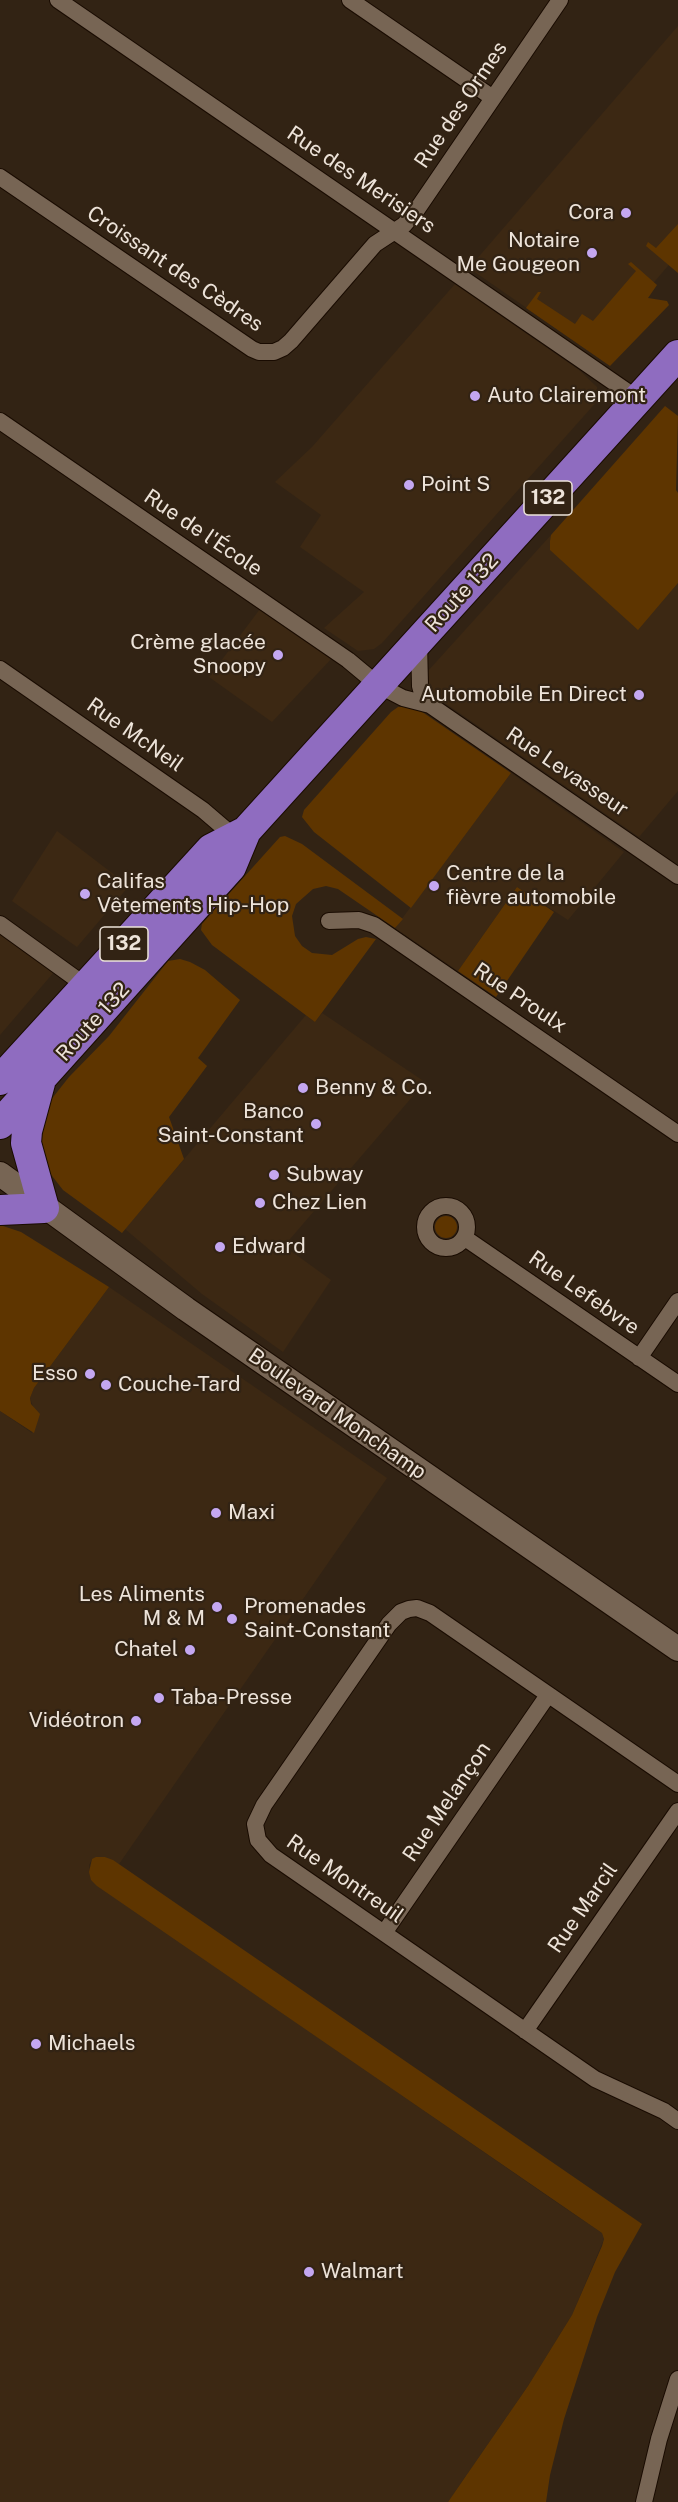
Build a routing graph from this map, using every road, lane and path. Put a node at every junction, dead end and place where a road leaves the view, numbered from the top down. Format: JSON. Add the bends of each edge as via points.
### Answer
{"nodes":[{"id":1,"x":58,"y":0,"type":"edge"},
{"id":2,"x":350,"y":0,"type":"edge"},
{"id":3,"x":560,"y":0,"type":"edge"},
{"id":4,"x":493,"y":98,"type":"junction"},
{"id":5,"x":0,"y":177,"type":"edge"},
{"id":6,"x":395,"y":231,"type":"junction"},
{"id":7,"x":678,"y":355,"type":"edge"},
{"id":8,"x":638,"y":399,"type":"junction"},
{"id":9,"x":0,"y":421,"type":"edge"},
{"id":10,"x":419,"y":640,"type":"junction"},
{"id":11,"x":0,"y":669,"type":"edge"},
{"id":12,"x":378,"y":685,"type":"junction"},
{"id":13,"x":430,"y":705,"type":"junction"},
{"id":14,"x":240,"y":837,"type":"junction"},
{"id":15,"x":678,"y":876,"type":"edge"},
{"id":16,"x":329,"y":921,"type":"dead end"},
{"id":17,"x":0,"y":924,"type":"edge"},
{"id":18,"x":86,"y":986,"type":"junction"},
{"id":19,"x":0,"y":1080,"type":"edge"},
{"id":20,"x":41,"y":1080,"type":"junction"},
{"id":21,"x":0,"y":1124,"type":"edge"},
{"id":22,"x":678,"y":1134,"type":"edge"},
{"id":23,"x":0,"y":1174,"type":"edge"},
{"id":24,"x":44,"y":1208,"type":"junction"},
{"id":25,"x":0,"y":1210,"type":"edge"},
{"id":26,"x":465,"y":1238,"type":"dead end"},
{"id":27,"x":678,"y":1301,"type":"edge"},
{"id":28,"x":639,"y":1358,"type":"junction"},
{"id":29,"x":678,"y":1384,"type":"edge"},
{"id":30,"x":678,"y":1649,"type":"edge"},
{"id":31,"x":548,"y":1695,"type":"junction"},
{"id":32,"x":678,"y":1784,"type":"edge"},
{"id":33,"x":678,"y":1811,"type":"edge"},
{"id":34,"x":384,"y":1933,"type":"junction"},
{"id":35,"x":525,"y":2031,"type":"junction"},
{"id":36,"x":678,"y":2121,"type":"edge"},
{"id":37,"x":678,"y":2379,"type":"edge"},
{"id":38,"x":644,"y":2502,"type":"edge"}],
"edges":[{"from":1,"to":6,"type":"street","name":"Rue des Merisiers"},
{"from":2,"to":4,"type":"street"},
{"from":3,"to":4,"type":"street","name":"Rue des Ormes"},
{"from":4,"to":6,"type":"street","name":"Rue des Ormes","via":[[416,211]]},
{"from":5,"to":6,"type":"street","name":"Croissant des Cèdres","via":[[259,352],[283,348],[375,244]]},
{"from":6,"to":8,"type":"street","name":"Rue des Merisiers"},
{"from":7,"to":8,"type":"highway","name":"Route 132","number":"132"},
{"from":8,"to":10,"type":"highway","name":"Route 132","number":"132"},
{"from":9,"to":12,"type":"street","name":"Rue de l'École","via":[[348,660]]},
{"from":10,"to":12,"type":"highway","name":"Route 132","number":"132"},
{"from":10,"to":13,"type":"street","via":[[420,686]]},
{"from":11,"to":14,"type":"street","name":"Rue McNeil"},
{"from":12,"to":13,"type":"street","name":"Rue Levasseur","via":[[403,698]]},
{"from":12,"to":14,"type":"highway","name":"Route 132","number":"132"},
{"from":13,"to":15,"type":"street","name":"Rue Levasseur"},
{"from":14,"to":18,"type":"highway","name":"Route 132","number":"132","via":[[211,849]]},
{"from":14,"to":20,"type":"highway","name":"Route 132","number":"132","via":[[231,867]]},
{"from":16,"to":22,"type":"street","name":"Rue Proulx","via":[[359,920],[374,925]]},
{"from":17,"to":18,"type":"street"},
{"from":18,"to":19,"type":"highway","name":"Route 132","number":"132"},
{"from":20,"to":21,"type":"highway","name":"Route 132","number":"132"},
{"from":20,"to":24,"type":"highway","via":[[26,1143]]},
{"from":23,"to":24,"type":"street","name":"Boulevard Monchamp"},
{"from":24,"to":25,"type":"highway"},
{"from":24,"to":30,"type":"street","name":"Boulevard Monchamp"},
{"from":26,"to":28,"type":"street","name":"Rue Lefebvre"},
{"from":27,"to":28,"type":"street"},
{"from":28,"to":29,"type":"street","name":"Rue Lefebvre"},
{"from":31,"to":32,"type":"street","name":"Rue Montreuil"},
{"from":31,"to":34,"type":"street","name":"Rue Melançon"},
{"from":31,"to":34,"type":"street","name":"Rue Montreuil","via":[[430,1613],[417,1608],[401,1612],[389,1624],[255,1824],[262,1848]]},
{"from":33,"to":35,"type":"street","name":"Rue Marcil"},
{"from":34,"to":35,"type":"street","name":"Rue Montreuil"},
{"from":35,"to":36,"type":"street","name":"Rue Montreuil","via":[[604,2085]]},
{"from":37,"to":38,"type":"street"}]}
